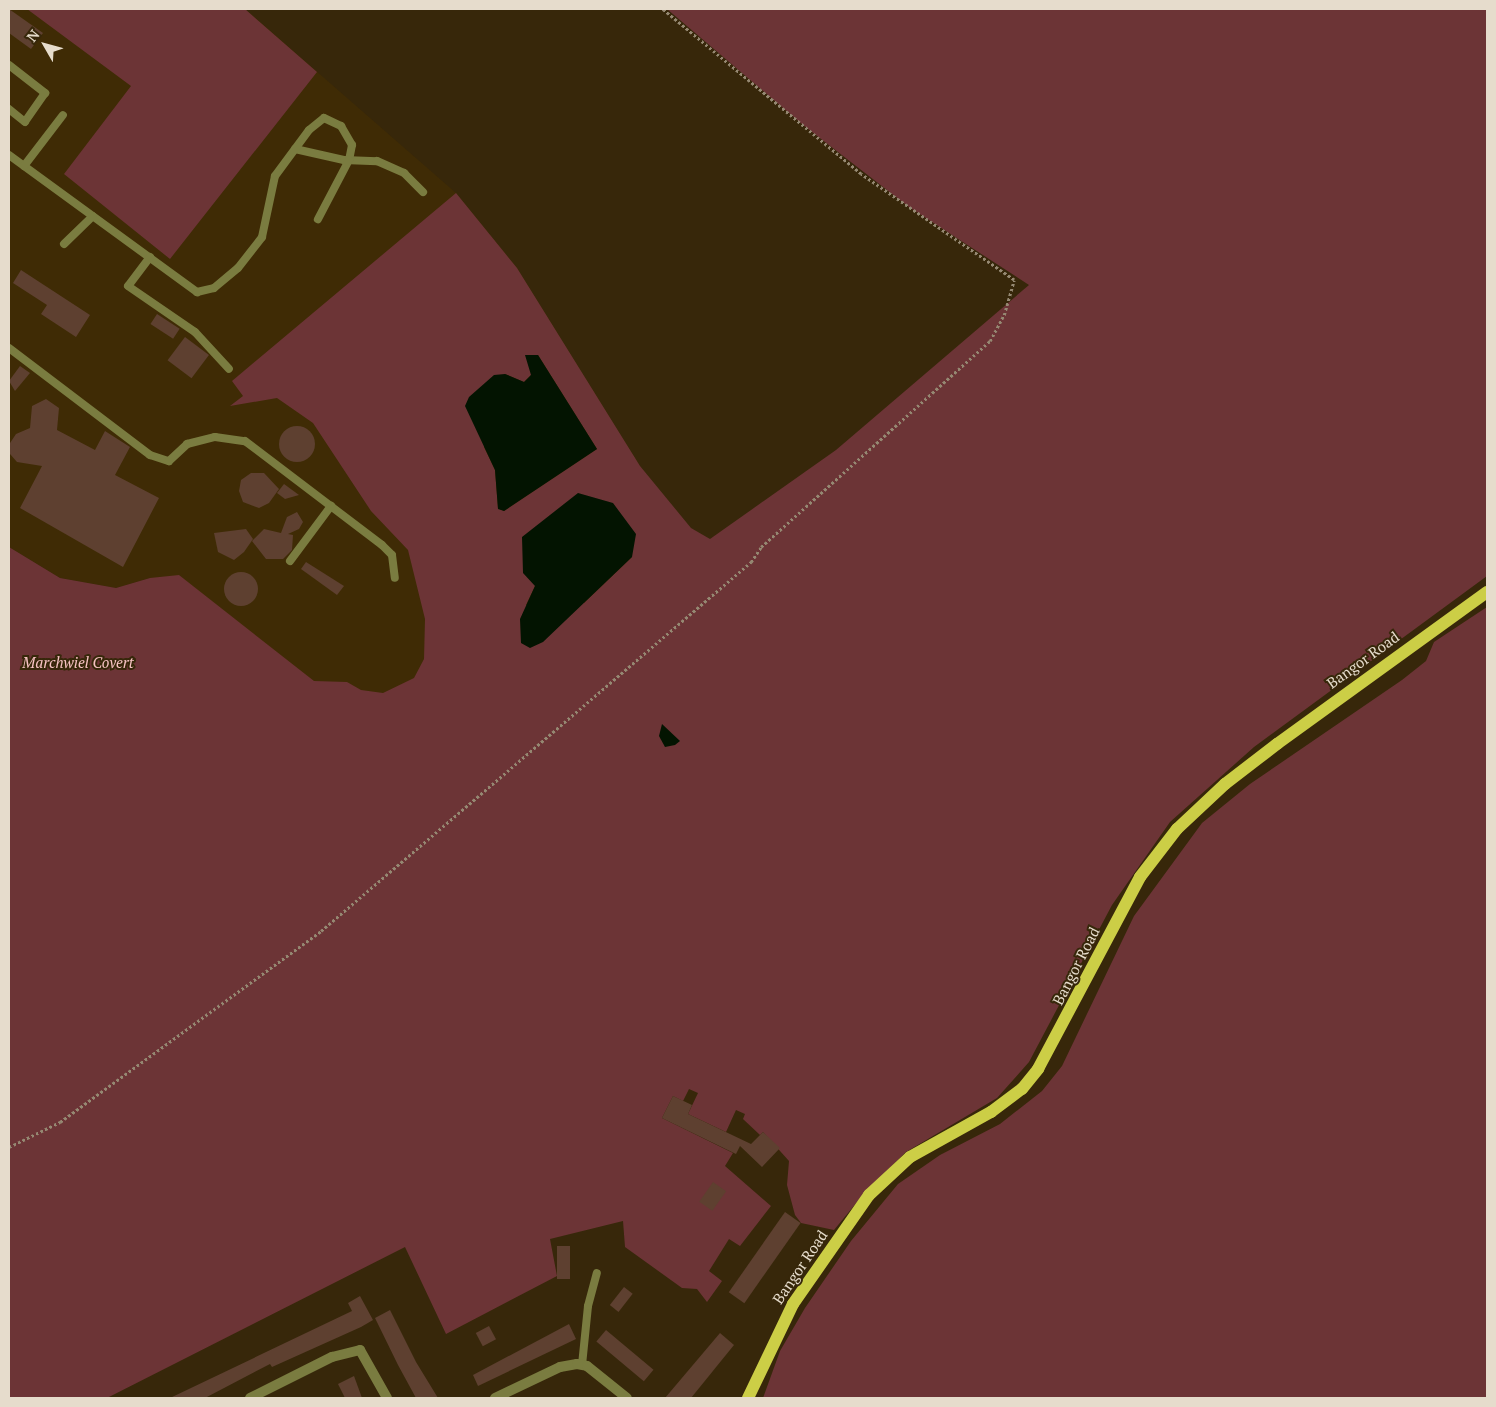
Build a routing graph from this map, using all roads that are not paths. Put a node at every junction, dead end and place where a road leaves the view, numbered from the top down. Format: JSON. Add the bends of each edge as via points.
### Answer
{"nodes":[{"id":1,"x":9,"y":65,"type":"edge"},
{"id":2,"x":9,"y":109,"type":"edge"},
{"id":3,"x":63,"y":115,"type":"dead end"},
{"id":4,"x":295,"y":149,"type":"junction"},
{"id":5,"x":9,"y":155,"type":"edge"},
{"id":6,"x":350,"y":160,"type":"junction"},
{"id":7,"x":24,"y":166,"type":"junction"},
{"id":8,"x":423,"y":192,"type":"dead end"},
{"id":9,"x":93,"y":216,"type":"junction"},
{"id":10,"x":318,"y":219,"type":"dead end"},
{"id":11,"x":64,"y":244,"type":"dead end"},
{"id":12,"x":150,"y":257,"type":"junction"},
{"id":13,"x":9,"y":348,"type":"edge"},
{"id":14,"x":229,"y":369,"type":"dead end"},
{"id":15,"x":330,"y":506,"type":"junction"},
{"id":16,"x":290,"y":562,"type":"dead end"},
{"id":17,"x":396,"y":578,"type":"dead end"},
{"id":18,"x":1487,"y":592,"type":"edge"},
{"id":19,"x":597,"y":1272,"type":"dead end"},
{"id":20,"x":582,"y":1365,"type":"junction"},
{"id":21,"x":250,"y":1398,"type":"edge"},
{"id":22,"x":387,"y":1398,"type":"edge"},
{"id":23,"x":495,"y":1398,"type":"edge"},
{"id":24,"x":627,"y":1398,"type":"edge"},
{"id":25,"x":748,"y":1398,"type":"edge"}],
"edges":[{"from":1,"to":2,"type":"lane","via":[[45,93],[25,122]]},
{"from":3,"to":7,"type":"lane"},
{"from":4,"to":6,"type":"lane"},
{"from":4,"to":6,"type":"lane","via":[[324,118],[341,126],[352,144]]},
{"from":4,"to":12,"type":"lane","via":[[275,176],[262,237],[238,268],[214,288],[197,292]]},
{"from":5,"to":7,"type":"lane"},
{"from":6,"to":8,"type":"lane","via":[[377,162],[404,173]]},
{"from":6,"to":10,"type":"lane"},
{"from":7,"to":9,"type":"lane"},
{"from":9,"to":11,"type":"lane"},
{"from":9,"to":12,"type":"lane"},
{"from":12,"to":14,"type":"lane","via":[[128,286],[195,332]]},
{"from":13,"to":15,"type":"lane","via":[[150,456],[169,461],[187,444],[215,437],[245,441]]},
{"from":15,"to":16,"type":"lane"},
{"from":15,"to":17,"type":"lane","via":[[392,556]]},
{"from":18,"to":25,"type":"main road","name":"Bangor Road","via":[[1277,744],[1225,784],[1177,829],[1140,877],[1038,1069],[1022,1089],[991,1112],[910,1157],[869,1195],[793,1304]]},
{"from":19,"to":20,"type":"lane","via":[[588,1306]]},
{"from":20,"to":23,"type":"street","via":[[560,1367]]},
{"from":20,"to":24,"type":"street"},
{"from":21,"to":22,"type":"street","via":[[332,1357],[360,1350]]}]}
